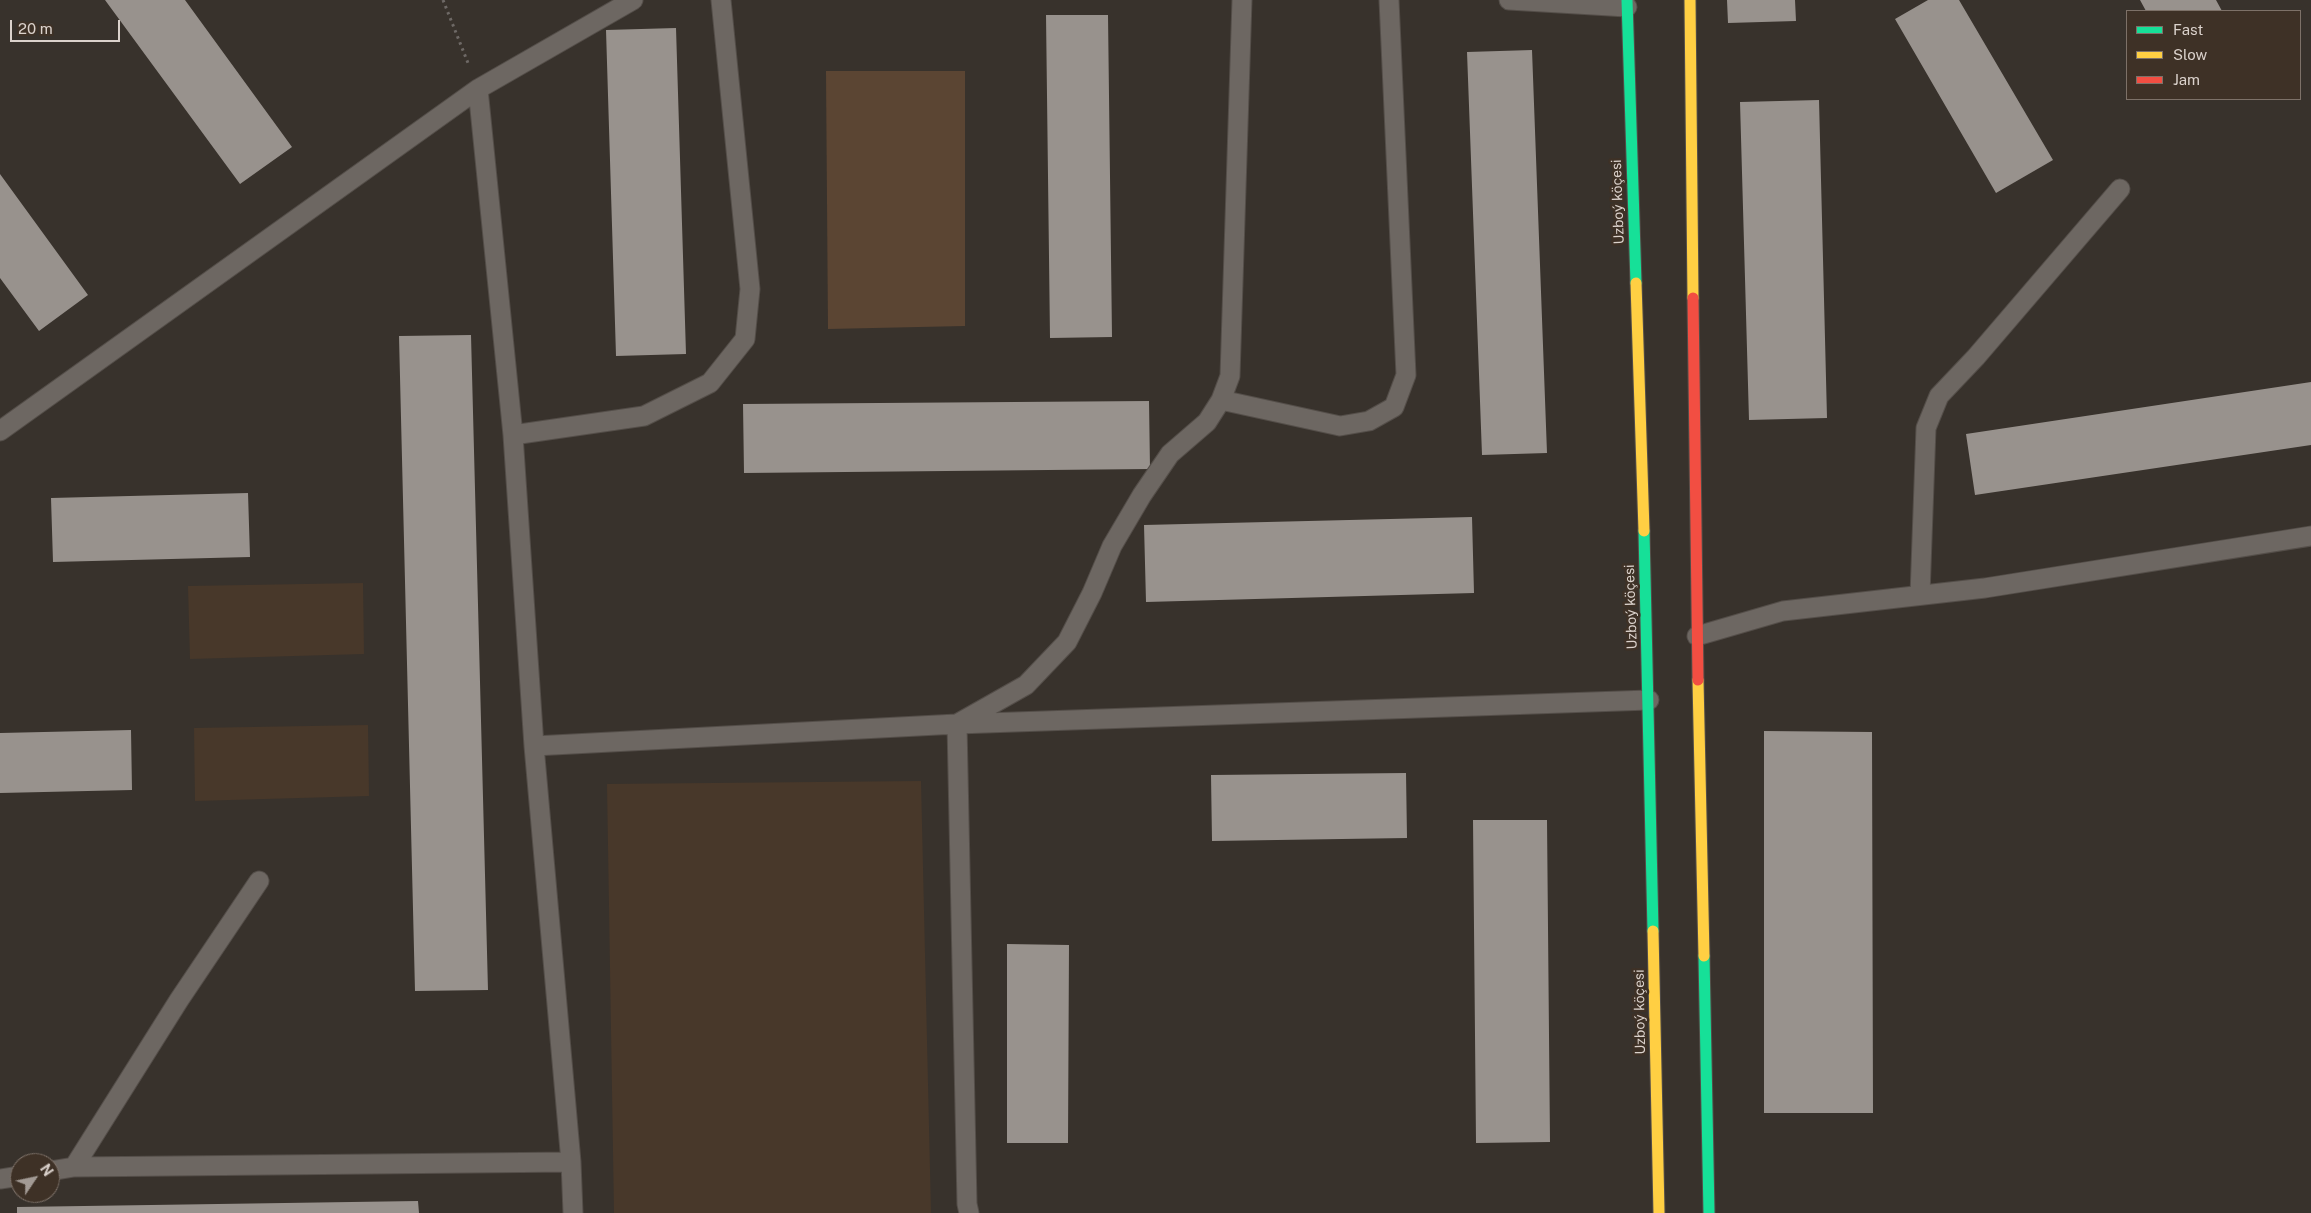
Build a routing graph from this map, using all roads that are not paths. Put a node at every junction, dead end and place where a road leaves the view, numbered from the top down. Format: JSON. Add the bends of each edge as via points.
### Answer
{"nodes":[{"id":1,"x":633,"y":0,"type":"edge"},
{"id":2,"x":721,"y":0,"type":"edge"},
{"id":3,"x":1242,"y":0,"type":"edge"},
{"id":4,"x":1389,"y":0,"type":"edge"},
{"id":5,"x":1509,"y":0,"type":"edge"},
{"id":6,"x":1690,"y":0,"type":"edge"},
{"id":7,"x":1627,"y":3,"type":"edge"},
{"id":8,"x":478,"y":90,"type":"junction"},
{"id":9,"x":2120,"y":189,"type":"dead end"},
{"id":10,"x":1221,"y":400,"type":"junction"},
{"id":11,"x":0,"y":431,"type":"edge"},
{"id":12,"x":513,"y":435,"type":"junction"},
{"id":13,"x":2311,"y":536,"type":"edge"},
{"id":14,"x":1920,"y":595,"type":"junction"},
{"id":15,"x":1697,"y":636,"type":"junction"},
{"id":16,"x":1649,"y":700,"type":"junction"},
{"id":17,"x":957,"y":724,"type":"junction"},
{"id":18,"x":534,"y":746,"type":"junction"},
{"id":19,"x":259,"y":881,"type":"dead end"},
{"id":20,"x":571,"y":1162,"type":"junction"},
{"id":21,"x":74,"y":1167,"type":"junction"},
{"id":22,"x":60,"y":1169,"type":"edge"},
{"id":23,"x":573,"y":1213,"type":"edge"},
{"id":24,"x":969,"y":1213,"type":"edge"},
{"id":25,"x":1659,"y":1213,"type":"edge"},
{"id":26,"x":1709,"y":1213,"type":"edge"}],
"edges":[{"from":1,"to":8,"type":"lane"},
{"from":2,"to":12,"type":"lane","via":[[750,289],[745,339],[710,383],[644,416]]},
{"from":3,"to":10,"type":"lane","via":[[1230,376]]},
{"from":4,"to":10,"type":"lane","via":[[1406,375],[1394,407],[1369,421],[1340,426]]},
{"from":5,"to":7,"type":"lane"},
{"from":6,"to":15,"type":"street"},
{"from":7,"to":16,"type":"street","name":"Uzboý köçesi"},
{"from":8,"to":11,"type":"lane"},
{"from":8,"to":12,"type":"lane"},
{"from":9,"to":14,"type":"lane","via":[[1939,396],[1926,428]]},
{"from":10,"to":17,"type":"lane","via":[[1208,422],[1170,454],[1142,495],[1112,546],[1067,642],[1026,685]]},
{"from":12,"to":18,"type":"lane"},
{"from":13,"to":14,"type":"lane","via":[[1985,588]]},
{"from":14,"to":15,"type":"lane","via":[[1783,611]]},
{"from":15,"to":26,"type":"street"},
{"from":16,"to":17,"type":"lane"},
{"from":16,"to":25,"type":"street","name":"Uzboý köçesi"},
{"from":17,"to":18,"type":"lane"},
{"from":17,"to":24,"type":"lane"},
{"from":18,"to":20,"type":"lane"},
{"from":19,"to":21,"type":"lane","via":[[179,1000]]},
{"from":20,"to":21,"type":"lane"},
{"from":20,"to":23,"type":"lane"},
{"from":21,"to":22,"type":"lane"}]}
